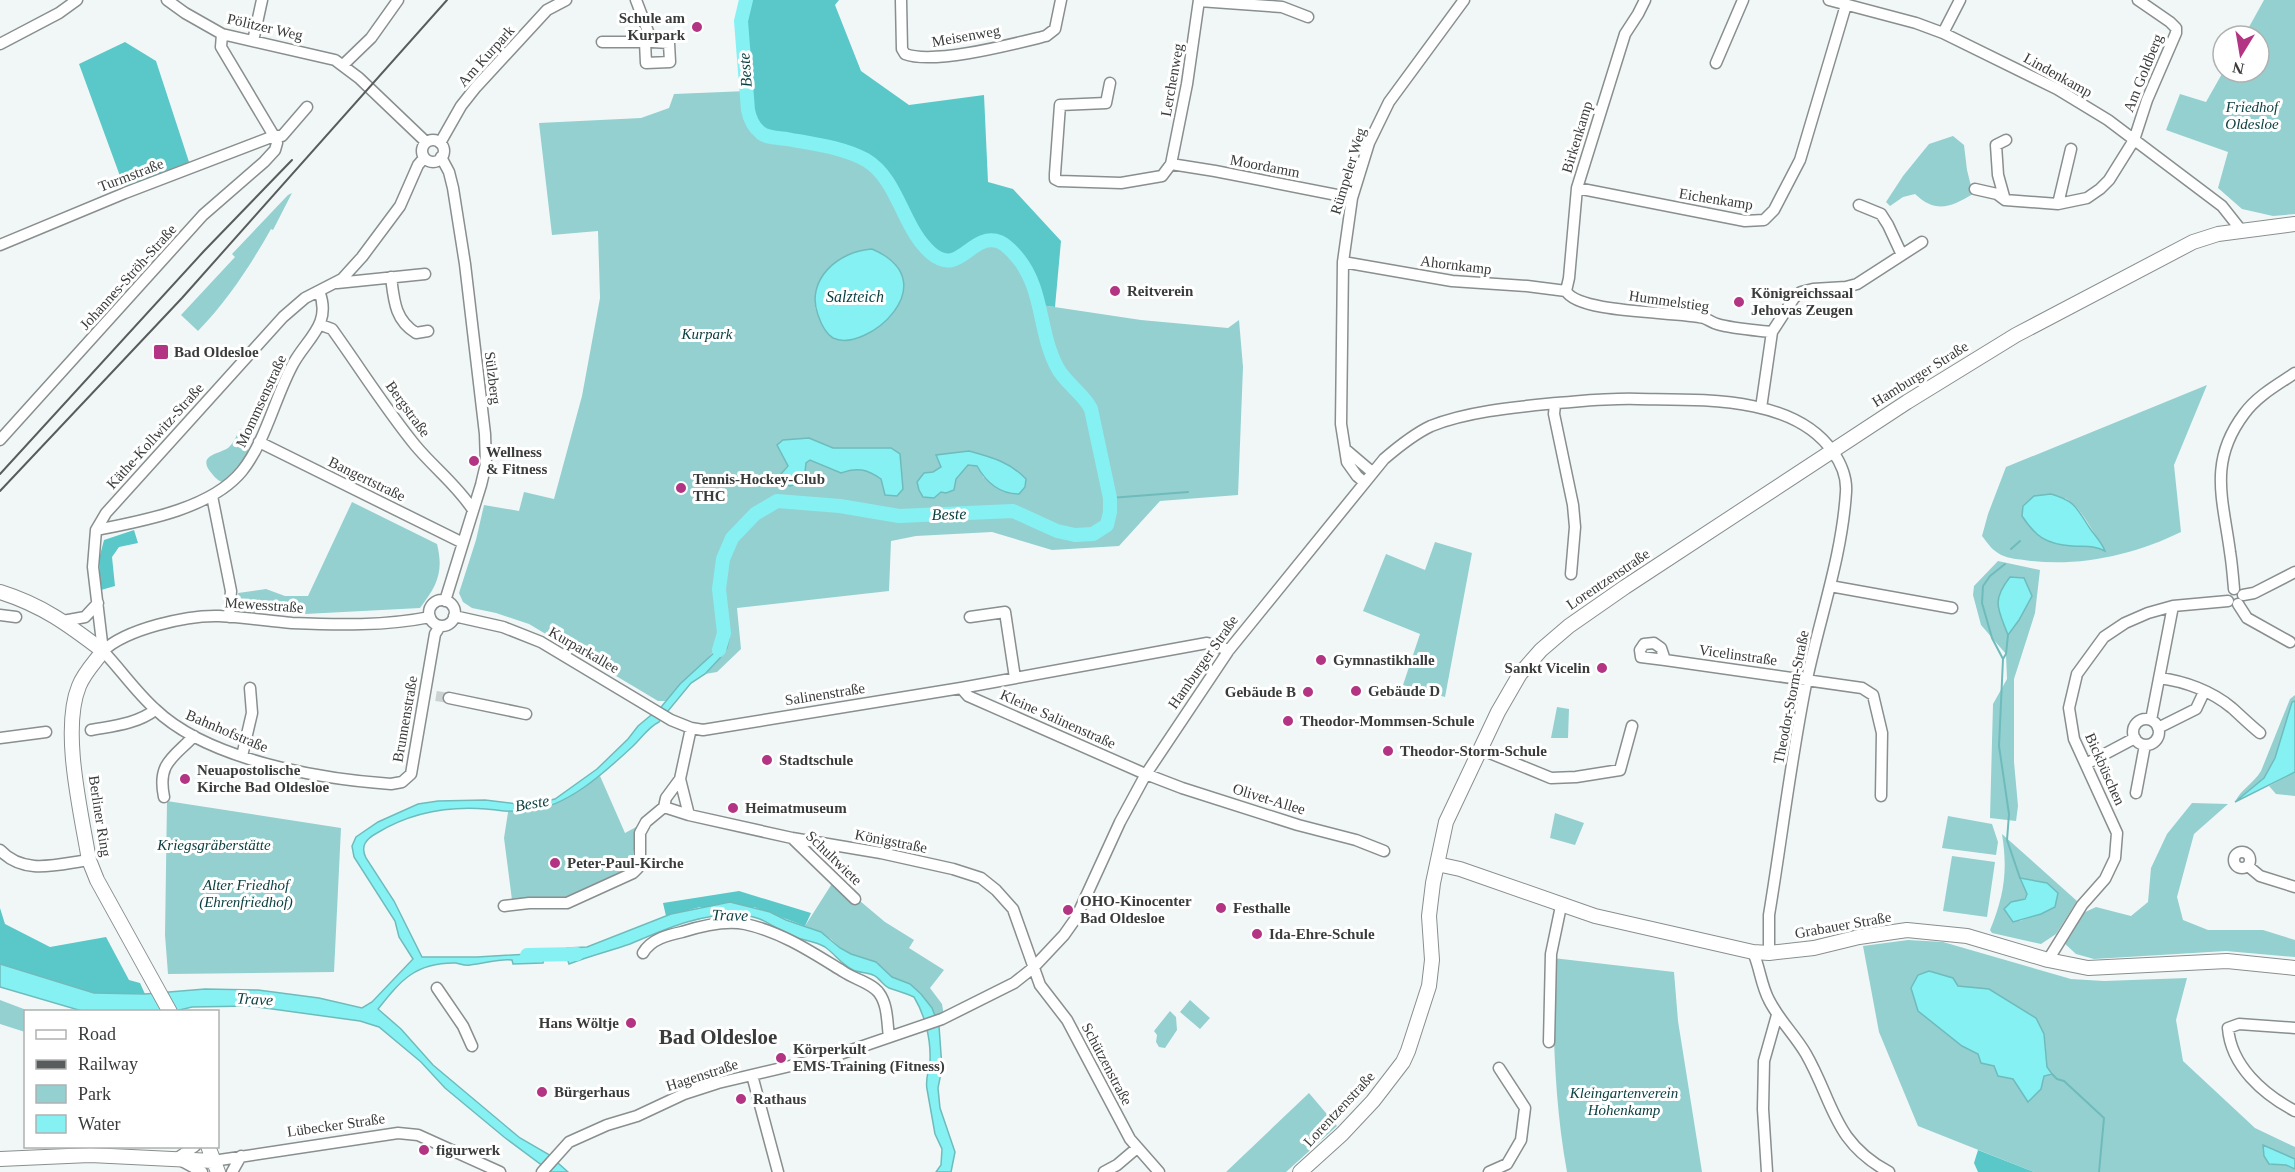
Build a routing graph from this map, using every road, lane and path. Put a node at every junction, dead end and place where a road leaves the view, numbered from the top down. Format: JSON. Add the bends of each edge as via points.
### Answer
{"nodes":[{"id":1,"x":77,"y":0,"type":"edge"},
{"id":2,"x":167,"y":0,"type":"edge"},
{"id":3,"x":262,"y":0,"type":"edge"},
{"id":4,"x":398,"y":0,"type":"edge"},
{"id":5,"x":566,"y":0,"type":"edge"},
{"id":6,"x":636,"y":0,"type":"edge"},
{"id":7,"x":901,"y":0,"type":"edge"},
{"id":8,"x":1061,"y":0,"type":"edge"},
{"id":9,"x":1464,"y":0,"type":"edge"},
{"id":10,"x":1645,"y":0,"type":"edge"},
{"id":11,"x":1743,"y":0,"type":"edge"},
{"id":12,"x":1829,"y":0,"type":"edge"},
{"id":13,"x":1959,"y":0,"type":"edge"},
{"id":14,"x":2138,"y":0,"type":"edge"},
{"id":15,"x":1199,"y":1,"type":"edge"},
{"id":16,"x":1846,"y":5,"type":"junction"},
{"id":17,"x":1308,"y":17,"type":"dead end"},
{"id":18,"x":1943,"y":33,"type":"junction"},
{"id":19,"x":222,"y":34,"type":"junction"},
{"id":20,"x":252,"y":41,"type":"junction"},
{"id":21,"x":602,"y":42,"type":"dead end"},
{"id":22,"x":0,"y":44,"type":"edge"},
{"id":23,"x":1716,"y":63,"type":"dead end"},
{"id":24,"x":343,"y":65,"type":"junction"},
{"id":25,"x":1110,"y":83,"type":"dead end"},
{"id":26,"x":307,"y":107,"type":"dead end"},
{"id":27,"x":274,"y":136,"type":"junction"},
{"id":28,"x":2007,"y":140,"type":"dead end"},
{"id":29,"x":2134,"y":140,"type":"junction"},
{"id":30,"x":426,"y":142,"type":"junction"},
{"id":31,"x":440,"y":143,"type":"junction"},
{"id":32,"x":2071,"y":149,"type":"dead end"},
{"id":33,"x":441,"y":157,"type":"junction"},
{"id":34,"x":424,"y":158,"type":"junction"},
{"id":35,"x":1171,"y":164,"type":"junction"},
{"id":36,"x":1578,"y":188,"type":"junction"},
{"id":37,"x":1975,"y":189,"type":"dead end"},
{"id":38,"x":1352,"y":198,"type":"junction"},
{"id":39,"x":2005,"y":200,"type":"junction"},
{"id":40,"x":2058,"y":204,"type":"junction"},
{"id":41,"x":1859,"y":206,"type":"dead end"},
{"id":42,"x":2295,"y":224,"type":"edge"},
{"id":43,"x":2241,"y":230,"type":"junction"},
{"id":44,"x":1922,"y":242,"type":"dead end"},
{"id":45,"x":0,"y":244,"type":"edge"},
{"id":46,"x":1902,"y":255,"type":"junction"},
{"id":47,"x":1343,"y":262,"type":"junction"},
{"id":48,"x":425,"y":274,"type":"dead end"},
{"id":49,"x":392,"y":277,"type":"junction"},
{"id":50,"x":336,"y":283,"type":"junction"},
{"id":51,"x":319,"y":291,"type":"junction"},
{"id":52,"x":1566,"y":291,"type":"junction"},
{"id":53,"x":321,"y":324,"type":"junction"},
{"id":54,"x":428,"y":331,"type":"dead end"},
{"id":55,"x":1772,"y":332,"type":"junction"},
{"id":56,"x":2295,"y":373,"type":"edge"},
{"id":57,"x":1555,"y":404,"type":"junction"},
{"id":58,"x":1761,"y":408,"type":"junction"},
{"id":59,"x":0,"y":440,"type":"edge"},
{"id":60,"x":259,"y":442,"type":"junction"},
{"id":61,"x":1345,"y":449,"type":"junction"},
{"id":62,"x":1832,"y":450,"type":"junction"},
{"id":63,"x":1372,"y":472,"type":"junction"},
{"id":64,"x":1364,"y":482,"type":"junction"},
{"id":65,"x":212,"y":496,"type":"junction"},
{"id":66,"x":473,"y":510,"type":"junction"},
{"id":67,"x":96,"y":530,"type":"junction"},
{"id":68,"x":463,"y":543,"type":"junction"},
{"id":69,"x":2295,"y":572,"type":"edge"},
{"id":70,"x":1571,"y":574,"type":"dead end"},
{"id":71,"x":1830,"y":586,"type":"junction"},
{"id":72,"x":0,"y":592,"type":"edge"},
{"id":73,"x":2236,"y":597,"type":"junction"},
{"id":74,"x":445,"y":601,"type":"junction"},
{"id":75,"x":98,"y":603,"type":"junction"},
{"id":76,"x":2173,"y":606,"type":"junction"},
{"id":77,"x":1952,"y":608,"type":"dead end"},
{"id":78,"x":0,"y":615,"type":"edge"},
{"id":79,"x":454,"y":616,"type":"junction"},
{"id":80,"x":16,"y":617,"type":"dead end"},
{"id":81,"x":229,"y":617,"type":"junction"},
{"id":82,"x":430,"y":617,"type":"junction"},
{"id":83,"x":970,"y":617,"type":"dead end"},
{"id":84,"x":63,"y":621,"type":"junction"},
{"id":85,"x":440,"y":626,"type":"junction"},
{"id":86,"x":2290,"y":642,"type":"dead end"},
{"id":87,"x":1229,"y":650,"type":"junction"},
{"id":88,"x":103,"y":651,"type":"junction"},
{"id":89,"x":1665,"y":660,"type":"dead end"},
{"id":90,"x":1015,"y":678,"type":"junction"},
{"id":91,"x":2159,"y":678,"type":"junction"},
{"id":92,"x":1806,"y":680,"type":"junction"},
{"id":93,"x":250,"y":688,"type":"dead end"},
{"id":94,"x":961,"y":688,"type":"junction"},
{"id":95,"x":2204,"y":692,"type":"junction"},
{"id":96,"x":449,"y":698,"type":"tunnel mouth"},
{"id":97,"x":155,"y":710,"type":"junction"},
{"id":98,"x":526,"y":714,"type":"dead end"},
{"id":99,"x":2155,"y":724,"type":"junction"},
{"id":100,"x":1632,"y":726,"type":"dead end"},
{"id":101,"x":692,"y":728,"type":"junction"},
{"id":102,"x":91,"y":730,"type":"dead end"},
{"id":103,"x":46,"y":732,"type":"dead end"},
{"id":104,"x":2260,"y":733,"type":"dead end"},
{"id":105,"x":194,"y":736,"type":"junction"},
{"id":106,"x":0,"y":738,"type":"edge"},
{"id":107,"x":2135,"y":738,"type":"junction"},
{"id":108,"x":2145,"y":744,"type":"junction"},
{"id":109,"x":1480,"y":749,"type":"junction"},
{"id":110,"x":242,"y":756,"type":"junction"},
{"id":111,"x":2086,"y":764,"type":"junction"},
{"id":112,"x":1146,"y":774,"type":"junction"},
{"id":113,"x":680,"y":779,"type":"junction"},
{"id":114,"x":369,"y":782,"type":"joint"},
{"id":115,"x":2136,"y":793,"type":"dead end"},
{"id":116,"x":1881,"y":796,"type":"dead end"},
{"id":117,"x":164,"y":797,"type":"dead end"},
{"id":118,"x":664,"y":807,"type":"junction"},
{"id":119,"x":688,"y":815,"type":"junction"},
{"id":120,"x":792,"y":838,"type":"junction"},
{"id":121,"x":0,"y":850,"type":"edge"},
{"id":122,"x":1384,"y":851,"type":"dead end"},
{"id":123,"x":89,"y":860,"type":"junction"},
{"id":124,"x":2248,"y":866,"type":"dead end"},
{"id":125,"x":1440,"y":870,"type":"junction"},
{"id":126,"x":2295,"y":887,"type":"edge"},
{"id":127,"x":855,"y":899,"type":"dead end"},
{"id":128,"x":507,"y":905,"type":"dead end"},
{"id":129,"x":1561,"y":906,"type":"junction"},
{"id":130,"x":643,"y":952,"type":"dead end"},
{"id":131,"x":1753,"y":952,"type":"junction"},
{"id":132,"x":1769,"y":953,"type":"junction"},
{"id":133,"x":2048,"y":960,"type":"junction"},
{"id":134,"x":1033,"y":968,"type":"junction"},
{"id":135,"x":2295,"y":968,"type":"edge"},
{"id":136,"x":437,"y":988,"type":"dead end"},
{"id":137,"x":169,"y":1010,"type":"edge"},
{"id":138,"x":1777,"y":1015,"type":"junction"},
{"id":139,"x":921,"y":1027,"type":"joint"},
{"id":140,"x":2295,"y":1028,"type":"edge"},
{"id":141,"x":1791,"y":1034,"type":"junction"},
{"id":142,"x":889,"y":1037,"type":"junction"},
{"id":143,"x":1770,"y":1038,"type":"junction"},
{"id":144,"x":1549,"y":1042,"type":"dead end"},
{"id":145,"x":472,"y":1046,"type":"dead end"},
{"id":146,"x":1499,"y":1068,"type":"dead end"},
{"id":147,"x":752,"y":1076,"type":"junction"},
{"id":148,"x":2295,"y":1111,"type":"edge"},
{"id":149,"x":192,"y":1148,"type":"edge"},
{"id":150,"x":209,"y":1148,"type":"edge"},
{"id":151,"x":1137,"y":1148,"type":"junction"},
{"id":152,"x":241,"y":1156,"type":"junction"},
{"id":153,"x":0,"y":1159,"type":"edge"},
{"id":154,"x":176,"y":1159,"type":"junction"},
{"id":155,"x":215,"y":1166,"type":"edge"},
{"id":156,"x":543,"y":1170,"type":"edge"},
{"id":157,"x":1303,"y":1170,"type":"edge"},
{"id":158,"x":202,"y":1172,"type":"edge"},
{"id":159,"x":232,"y":1172,"type":"edge"},
{"id":160,"x":500,"y":1172,"type":"edge"},
{"id":161,"x":778,"y":1172,"type":"edge"},
{"id":162,"x":1104,"y":1172,"type":"edge"},
{"id":163,"x":1159,"y":1172,"type":"edge"},
{"id":164,"x":1489,"y":1172,"type":"edge"},
{"id":165,"x":1767,"y":1172,"type":"edge"},
{"id":166,"x":1889,"y":1172,"type":"edge"}],
"edges":[{"from":1,"to":22,"type":"street"},
{"from":2,"to":19,"type":"street","name":"Pölitzer Weg"},
{"from":3,"to":20,"type":"street"},
{"from":4,"to":24,"type":"street","via":[[371,38]]},
{"from":5,"to":31,"type":"street","name":"Am Kurpark","via":[[547,10],[476,87]]},
{"from":6,"to":21,"type":"street","via":[[648,42]]},
{"from":7,"to":8,"type":"street","name":"Meisenweg","via":[[902,49],[916,58],[942,57],[1046,36],[1055,29]]},
{"from":9,"to":38,"type":"street","name":"Rümpeler Weg","via":[[1389,102]]},
{"from":10,"to":36,"type":"street","name":"Birkenkamp","via":[[1625,34]]},
{"from":11,"to":23,"type":"street"},
{"from":12,"to":16,"type":"street","name":"Lindenkamp"},
{"from":13,"to":18,"type":"street"},
{"from":14,"to":29,"type":"street","name":"Am Goldberg","via":[[2176,28]]},
{"from":15,"to":17,"type":"street","via":[[1282,7]]},
{"from":15,"to":35,"type":"street","name":"Lerchenweg"},
{"from":16,"to":18,"type":"street","name":"Lindenkamp"},
{"from":16,"to":36,"type":"street","name":"Eichenkamp","via":[[1800,160],[1774,210],[1764,220],[1745,221]]},
{"from":18,"to":29,"type":"street","name":"Lindenkamp","via":[[2057,89]]},
{"from":19,"to":20,"type":"street","name":"Pölitzer Weg"},
{"from":19,"to":27,"type":"street","via":[[221,47]]},
{"from":20,"to":24,"type":"street","name":"Pölitzer Weg"},
{"from":24,"to":30,"type":"street","name":"Pölitzer Weg"},
{"from":25,"to":35,"type":"street","via":[[1106,103],[1060,105],[1055,179],[1120,183],[1161,176]]},
{"from":26,"to":27,"type":"street","name":"Turmstraße","via":[[282,136]]},
{"from":27,"to":45,"type":"street","name":"Turmstraße"},
{"from":27,"to":59,"type":"street","name":"Johannes-Ströh-Straße","via":[[275,150],[203,216]]},
{"from":28,"to":39,"type":"street","via":[[1996,145]]},
{"from":29,"to":40,"type":"street","via":[[2100,189],[2087,198]]},
{"from":29,"to":43,"type":"street","name":"Lindenkamp","via":[[2222,206]]},
{"from":30,"to":31,"type":"street"},
{"from":30,"to":34,"type":"street"},
{"from":31,"to":33,"type":"street","name":"Sülzberg"},
{"from":32,"to":40,"type":"street"},
{"from":33,"to":34,"type":"street","via":[[433,162]]},
{"from":33,"to":66,"type":"street","name":"Sülzberg","via":[[453,188],[485,434],[486,464]]},
{"from":34,"to":50,"type":"street","via":[[400,206],[379,236]]},
{"from":35,"to":38,"type":"street","name":"Moordamm"},
{"from":36,"to":52,"type":"street","name":"Birkenkamp"},
{"from":37,"to":39,"type":"street"},
{"from":38,"to":47,"type":"street","name":"Rümpeler Weg"},
{"from":39,"to":40,"type":"street"},
{"from":41,"to":46,"type":"street","via":[[1881,214]]},
{"from":42,"to":43,"type":"main road","name":"Hamburger Straße"},
{"from":43,"to":62,"type":"main road","name":"Hamburger Straße","via":[[2184,246],[2016,335]]},
{"from":44,"to":46,"type":"street"},
{"from":46,"to":55,"type":"street","via":[[1857,284],[1802,292]]},
{"from":47,"to":52,"type":"street","name":"Ahornkamp","via":[[1452,281]]},
{"from":47,"to":61,"type":"street","name":"Rümpeler Weg","via":[[1341,424]]},
{"from":48,"to":49,"type":"street"},
{"from":49,"to":50,"type":"street"},
{"from":49,"to":54,"type":"street","via":[[397,313],[406,327],[416,333]]},
{"from":50,"to":51,"type":"street"},
{"from":51,"to":53,"type":"street","via":[[324,302]]},
{"from":51,"to":67,"type":"street","name":"Käthe-Kollwitz-Straße","via":[[305,298],[263,339],[106,513]]},
{"from":52,"to":55,"type":"street","name":"Hummelstieg","via":[[1575,300],[1631,312],[1706,319]]},
{"from":53,"to":60,"type":"street","name":"Mommsenstraße","via":[[292,366]]},
{"from":53,"to":66,"type":"street","name":"Bergstraße","via":[[332,329],[409,437]]},
{"from":55,"to":58,"type":"street"},
{"from":56,"to":73,"type":"street","via":[[2265,393],[2245,413],[2231,435],[2219,477]]},
{"from":57,"to":58,"type":"street","name":"Hamburger Straße","via":[[1675,399]]},
{"from":57,"to":63,"type":"street","name":"Hamburger Straße","via":[[1476,413],[1430,427],[1401,445]]},
{"from":57,"to":70,"type":"street","via":[[1573,505]]},
{"from":58,"to":62,"type":"street","name":"Hamburger Straße","via":[[1789,415]]},
{"from":60,"to":65,"type":"street","name":"Mommsenstraße","via":[[241,472]]},
{"from":60,"to":68,"type":"street","name":"Bangertstraße"},
{"from":61,"to":63,"type":"street"},
{"from":61,"to":64,"type":"street","name":"Rümpeler Weg","via":[[1347,462]]},
{"from":62,"to":71,"type":"street","name":"Theodor-Storm-Straße","via":[[1841,465],[1846,489]]},
{"from":62,"to":109,"type":"main road","name":"Lorentzenstraße","via":[[1569,626],[1520,674]]},
{"from":63,"to":64,"type":"street","name":"Hamburger Straße"},
{"from":64,"to":87,"type":"street","name":"Hamburger Straße"},
{"from":65,"to":67,"type":"street","name":"Mommsenstraße","via":[[177,510]]},
{"from":65,"to":81,"type":"street","via":[[231,591]]},
{"from":66,"to":68,"type":"street","name":"Sülzberg"},
{"from":67,"to":75,"type":"street","name":"Käthe-Kollwitz-Straße","via":[[93,567]]},
{"from":68,"to":74,"type":"street","name":"Sülzberg"},
{"from":69,"to":73,"type":"street","name":"Bickbüschen","via":[[2254,593]]},
{"from":71,"to":77,"type":"street"},
{"from":71,"to":92,"type":"street","name":"Theodor-Storm-Straße"},
{"from":72,"to":84,"type":"main road","via":[[30,602]]},
{"from":73,"to":76,"type":"street","name":"Bickbüschen"},
{"from":73,"to":86,"type":"street","via":[[2247,618]]},
{"from":74,"to":79,"type":"street","via":[[453,606]]},
{"from":74,"to":82,"type":"street","via":[[434,603]]},
{"from":75,"to":84,"type":"street","via":[[85,617]]},
{"from":75,"to":88,"type":"street","name":"Käthe-Kollwitz-Straße"},
{"from":76,"to":91,"type":"street"},
{"from":76,"to":111,"type":"street","name":"Bickbüschen","via":[[2125,623],[2104,637],[2077,674],[2069,708],[2073,739]]},
{"from":78,"to":80,"type":"street"},
{"from":79,"to":85,"type":"street","via":[[448,625]]},
{"from":79,"to":101,"type":"street","name":"Kurparkallee","via":[[525,634],[671,720]]},
{"from":81,"to":82,"type":"street","name":"Mewesstraße","via":[[293,623],[397,622]]},
{"from":81,"to":88,"type":"street","name":"Mewesstraße","via":[[204,617],[150,627],[114,641]]},
{"from":82,"to":85,"type":"street"},
{"from":83,"to":90,"type":"street","via":[[1005,612]]},
{"from":84,"to":88,"type":"main road"},
{"from":85,"to":114,"type":"street","name":"Brunnenstraße","via":[[435,634],[431,694],[411,774],[396,784]]},
{"from":87,"to":90,"type":"street","name":"Salinenstraße","via":[[1208,643]]},
{"from":87,"to":112,"type":"street","name":"Hamburger Straße"},
{"from":88,"to":97,"type":"street","name":"Bahnhofstraße"},
{"from":88,"to":123,"type":"main road","name":"Berliner Ring","via":[[80,684],[71,731]]},
{"from":89,"to":92,"type":"street","name":"Vicelinstraße"},
{"from":90,"to":94,"type":"street","name":"Salinenstraße"},
{"from":91,"to":95,"type":"street","via":[[2181,681]]},
{"from":91,"to":99,"type":"street"},
{"from":92,"to":116,"type":"street","name":"Vicelinstraße","via":[[1862,688],[1873,695],[1882,733]]},
{"from":92,"to":132,"type":"street","name":"Theodor-Storm-Straße","via":[[1769,915]]},
{"from":93,"to":110,"type":"street","via":[[252,713]]},
{"from":94,"to":101,"type":"street","name":"Salinenstraße","via":[[713,730]]},
{"from":94,"to":112,"type":"street","name":"Kleine Salinenstraße","via":[[968,696]]},
{"from":95,"to":99,"type":"street","via":[[2196,709]]},
{"from":95,"to":104,"type":"street","via":[[2230,706]]},
{"from":96,"to":98,"type":"street"},
{"from":97,"to":102,"type":"street","via":[[134,721]]},
{"from":97,"to":105,"type":"street","name":"Bahnhofstraße"},
{"from":99,"to":107,"type":"street","via":[[2144,719],[2135,724]]},
{"from":99,"to":108,"type":"street","via":[[2156,740]]},
{"from":100,"to":109,"type":"street","via":[[1620,770],[1576,777],[1551,778]]},
{"from":101,"to":113,"type":"street"},
{"from":103,"to":106,"type":"street"},
{"from":105,"to":110,"type":"street","name":"Bahnhofstraße"},
{"from":105,"to":117,"type":"street","via":[[165,764],[160,781]]},
{"from":107,"to":108,"type":"street"},
{"from":107,"to":111,"type":"street"},
{"from":108,"to":115,"type":"street"},
{"from":109,"to":125,"type":"main road","name":"Lorentzenstraße","via":[[1446,822]]},
{"from":110,"to":114,"type":"street","name":"Bahnhofstraße","via":[[286,770]]},
{"from":111,"to":133,"type":"street","name":"Bickbüschen","via":[[2117,833],[2115,858],[2105,879],[2082,905]]},
{"from":112,"to":122,"type":"street","name":"Olivet-Allee"},
{"from":112,"to":134,"type":"street","name":"Hamburger Straße","via":[[1076,918]]},
{"from":113,"to":118,"type":"street"},
{"from":113,"to":119,"type":"street"},
{"from":118,"to":119,"type":"street","name":"Königstraße"},
{"from":118,"to":128,"type":"street","via":[[643,827],[638,868],[627,876],[567,903]]},
{"from":119,"to":120,"type":"street","name":"Königstraße"},
{"from":120,"to":127,"type":"street","name":"Schultwiete"},
{"from":120,"to":134,"type":"street","name":"Königstraße","via":[[881,853],[981,878],[1013,909]]},
{"from":121,"to":123,"type":"street","via":[[24,866]]},
{"from":123,"to":137,"type":"main road","name":"Berliner Ring","via":[[96,880]]},
{"from":124,"to":126,"type":"street","via":[[2260,876]]},
{"from":125,"to":129,"type":"main road","name":"Grabauer Straße","via":[[1460,869]]},
{"from":125,"to":157,"type":"main road","name":"Lorentzenstraße","via":[[1429,916],[1429,986],[1403,1062],[1373,1101]]},
{"from":129,"to":131,"type":"main road","name":"Grabauer Straße"},
{"from":129,"to":144,"type":"street","via":[[1551,954]]},
{"from":130,"to":142,"type":"street","via":[[648,945],[669,935],[718,924],[744,923],[775,933],[878,991],[885,1002]]},
{"from":131,"to":132,"type":"main road","name":"Grabauer Straße"},
{"from":131,"to":138,"type":"street"},
{"from":132,"to":133,"type":"main road","name":"Grabauer Straße","via":[[1907,930],[1967,936]]},
{"from":133,"to":135,"type":"main road","name":"Grabauer Straße","via":[[2088,968],[2227,961]]},
{"from":134,"to":139,"type":"street","name":"Hamburger Straße","via":[[1014,983]]},
{"from":134,"to":151,"type":"street","name":"Schützenstraße","via":[[1040,985],[1067,1020]]},
{"from":136,"to":145,"type":"street"},
{"from":138,"to":141,"type":"street"},
{"from":138,"to":143,"type":"street"},
{"from":139,"to":142,"type":"street","name":"Hagenstraße"},
{"from":140,"to":148,"type":"street","via":[[2239,1024],[2228,1028],[2231,1047],[2247,1074]]},
{"from":141,"to":143,"type":"street"},
{"from":141,"to":166,"type":"street","via":[[1805,1052],[1838,1125],[1860,1152]]},
{"from":142,"to":147,"type":"street","name":"Hagenstraße"},
{"from":143,"to":165,"type":"street","via":[[1764,1061]]},
{"from":146,"to":164,"type":"street","via":[[1525,1108],[1521,1140],[1507,1164]]},
{"from":147,"to":156,"type":"street","name":"Hagenstraße","via":[[684,1094],[569,1142]]},
{"from":147,"to":161,"type":"street"},
{"from":149,"to":154,"type":"street"},
{"from":150,"to":155,"type":"main road"},
{"from":151,"to":162,"type":"street"},
{"from":151,"to":163,"type":"street","name":"Schützenstraße"},
{"from":152,"to":155,"type":"street","name":"Lübecker Straße"},
{"from":152,"to":159,"type":"street"},
{"from":152,"to":160,"type":"street","name":"Lübecker Straße","via":[[398,1133],[417,1136]]},
{"from":153,"to":154,"type":"main road","name":"Lübecker Straße","via":[[90,1155]]},
{"from":154,"to":155,"type":"main road","name":"Lübecker Straße"},
{"from":154,"to":158,"type":"street"}]}
